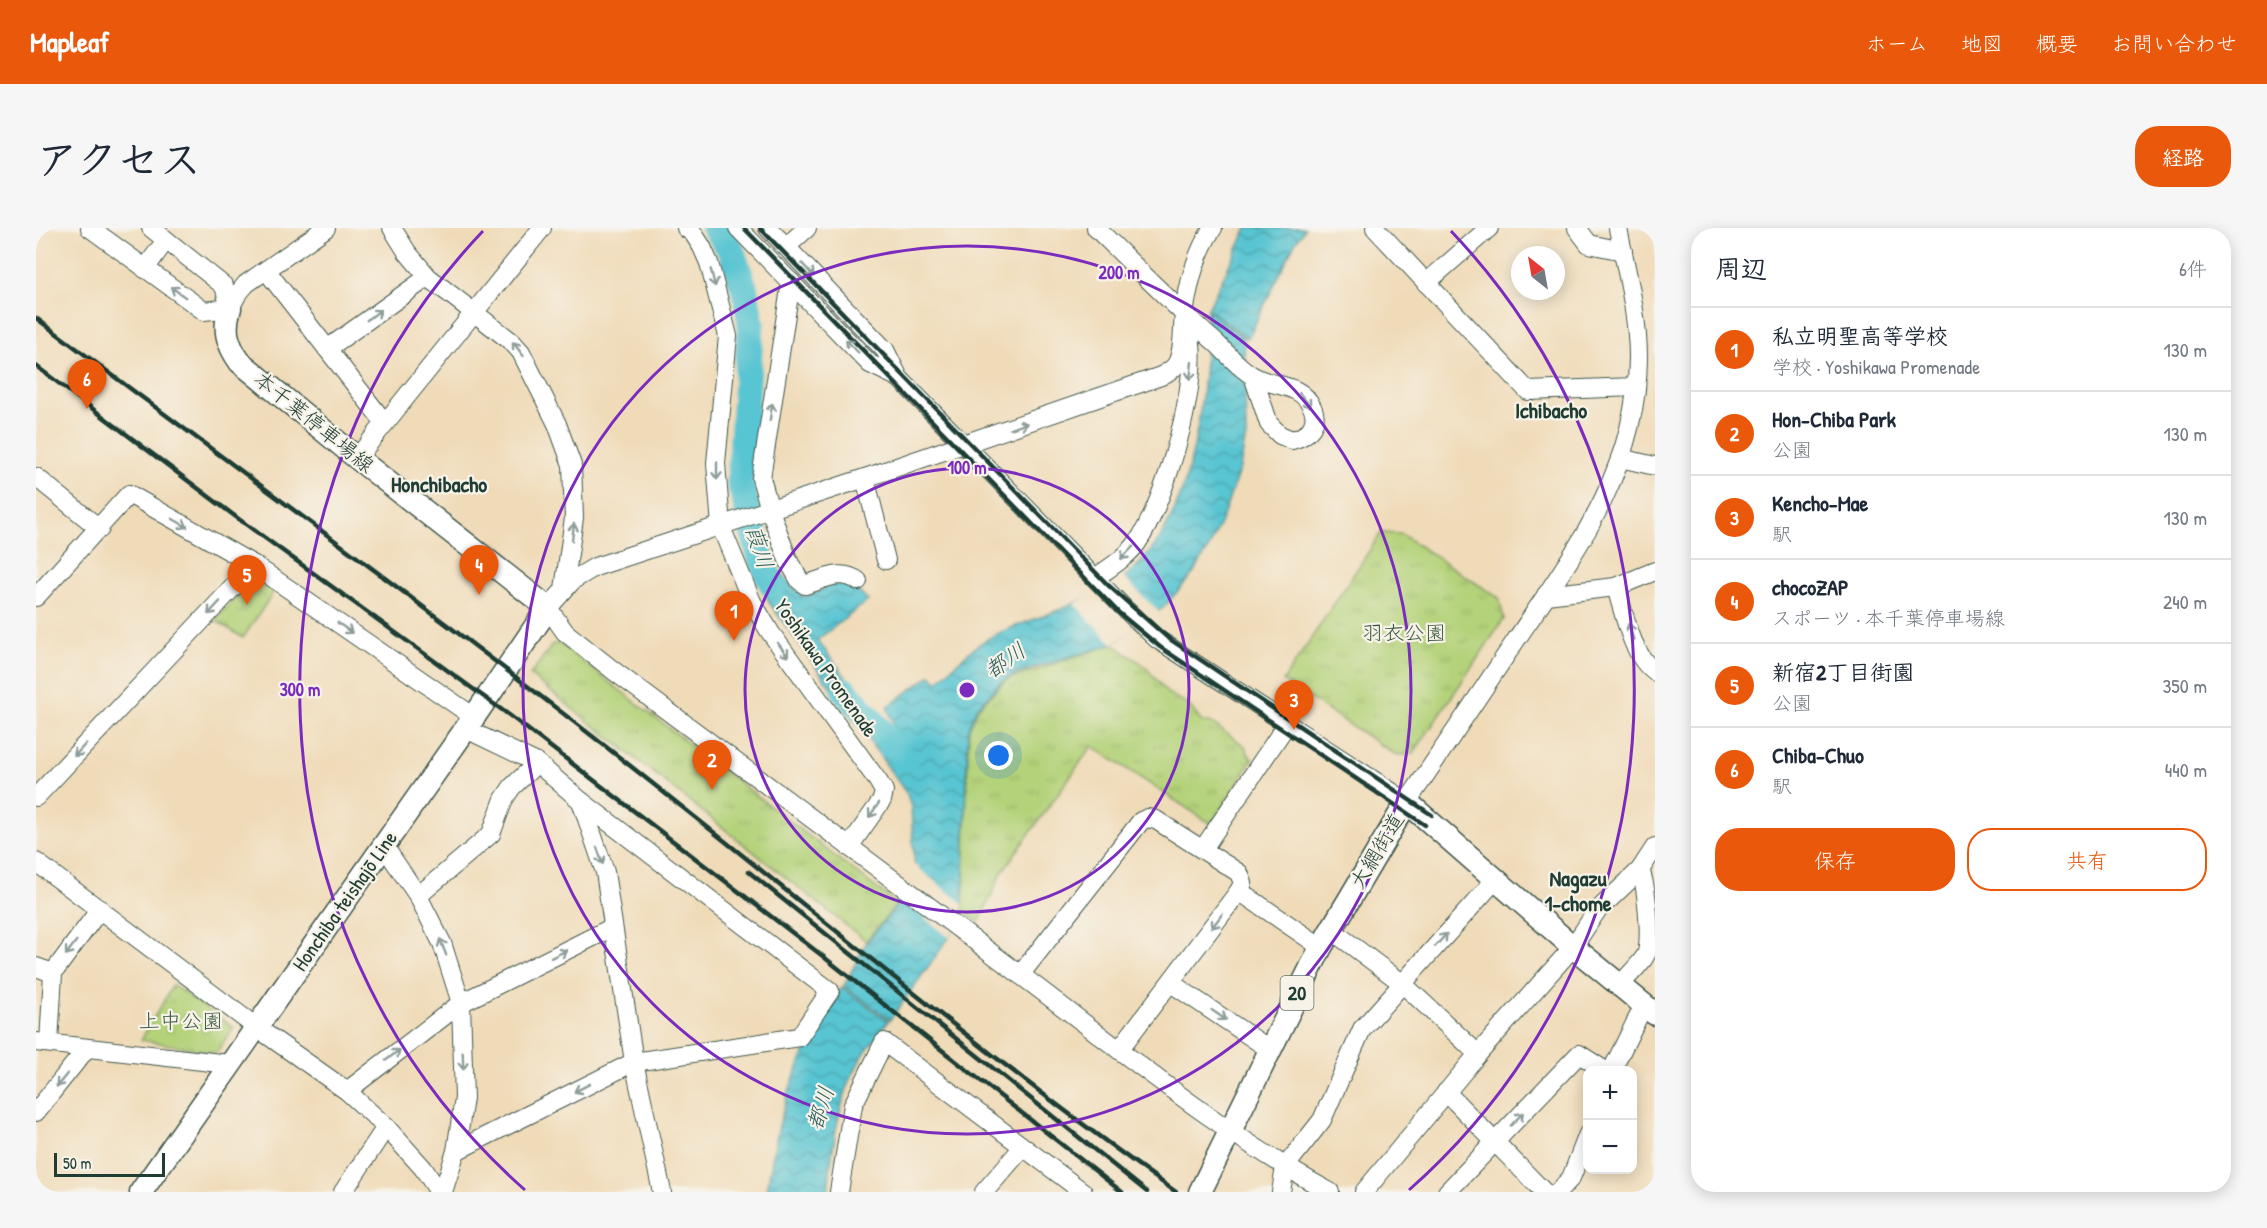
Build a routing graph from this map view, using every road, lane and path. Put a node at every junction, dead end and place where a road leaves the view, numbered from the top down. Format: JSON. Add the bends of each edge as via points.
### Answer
{"nodes":[{"id":1,"x":90,"y":228,"type":"edge"},
{"id":2,"x":326,"y":228,"type":"edge"},
{"id":3,"x":392,"y":228,"type":"edge"},
{"id":4,"x":542,"y":228,"type":"edge"},
{"id":5,"x":686,"y":228,"type":"edge"},
{"id":6,"x":738,"y":228,"type":"edge"},
{"id":7,"x":768,"y":228,"type":"edge"},
{"id":8,"x":807,"y":228,"type":"edge"},
{"id":9,"x":1096,"y":228,"type":"edge"},
{"id":10,"x":1213,"y":228,"type":"edge"},
{"id":11,"x":1375,"y":228,"type":"edge"},
{"id":12,"x":1489,"y":228,"type":"edge"},
{"id":13,"x":1577,"y":228,"type":"edge"},
{"id":14,"x":1618,"y":228,"type":"edge"},
{"id":15,"x":160,"y":232,"type":"edge"},
{"id":16,"x":787,"y":246,"type":"junction"},
{"id":17,"x":1623,"y":251,"type":"junction"},
{"id":18,"x":145,"y":269,"type":"junction"},
{"id":19,"x":266,"y":270,"type":"junction"},
{"id":20,"x":428,"y":277,"type":"junction"},
{"id":21,"x":791,"y":282,"type":"junction"},
{"id":22,"x":1426,"y":283,"type":"junction"},
{"id":23,"x":230,"y":308,"type":"junction"},
{"id":24,"x":474,"y":311,"type":"junction"},
{"id":25,"x":1184,"y":314,"type":"junction"},
{"id":26,"x":327,"y":349,"type":"junction"},
{"id":27,"x":1646,"y":358,"type":"edge"},
{"id":28,"x":1254,"y":376,"type":"dead end"},
{"id":29,"x":899,"y":378,"type":"junction"},
{"id":30,"x":1635,"y":387,"type":"junction"},
{"id":31,"x":384,"y":422,"type":"junction"},
{"id":32,"x":964,"y":445,"type":"junction"},
{"id":33,"x":357,"y":458,"type":"junction"},
{"id":34,"x":1620,"y":458,"type":"junction"},
{"id":35,"x":1655,"y":466,"type":"edge"},
{"id":36,"x":36,"y":477,"type":"edge"},
{"id":37,"x":865,"y":478,"type":"junction"},
{"id":38,"x":765,"y":512,"type":"junction"},
{"id":39,"x":730,"y":524,"type":"junction"},
{"id":40,"x":100,"y":529,"type":"junction"},
{"id":41,"x":886,"y":560,"type":"dead end"},
{"id":42,"x":254,"y":565,"type":"junction"},
{"id":43,"x":1655,"y":571,"type":"edge"},
{"id":44,"x":1095,"y":578,"type":"junction"},
{"id":45,"x":858,"y":581,"type":"dead end"},
{"id":46,"x":1616,"y":587,"type":"junction"},
{"id":47,"x":564,"y":589,"type":"junction"},
{"id":48,"x":1546,"y":595,"type":"junction"},
{"id":49,"x":36,"y":597,"type":"edge"},
{"id":50,"x":548,"y":608,"type":"junction"},
{"id":51,"x":1655,"y":672,"type":"edge"},
{"id":52,"x":470,"y":723,"type":"junction"},
{"id":53,"x":1287,"y":724,"type":"junction"},
{"id":54,"x":537,"y":763,"type":"junction"},
{"id":55,"x":36,"y":797,"type":"edge"},
{"id":56,"x":581,"y":801,"type":"junction"},
{"id":57,"x":1407,"y":802,"type":"junction"},
{"id":58,"x":384,"y":846,"type":"junction"},
{"id":59,"x":849,"y":847,"type":"junction"},
{"id":60,"x":1655,"y":847,"type":"edge"},
{"id":61,"x":1203,"y":849,"type":"junction"},
{"id":62,"x":36,"y":862,"type":"edge"},
{"id":63,"x":1640,"y":870,"type":"junction"},
{"id":64,"x":1496,"y":879,"type":"junction"},
{"id":65,"x":1239,"y":891,"type":"junction"},
{"id":66,"x":418,"y":896,"type":"junction"},
{"id":67,"x":100,"y":909,"type":"junction"},
{"id":68,"x":613,"y":927,"type":"junction"},
{"id":69,"x":1325,"y":938,"type":"junction"},
{"id":70,"x":1574,"y":947,"type":"junction"},
{"id":71,"x":44,"y":970,"type":"edge"},
{"id":72,"x":1020,"y":975,"type":"junction"},
{"id":73,"x":1171,"y":982,"type":"junction"},
{"id":74,"x":1402,"y":983,"type":"junction"},
{"id":75,"x":1620,"y":985,"type":"junction"},
{"id":76,"x":461,"y":1003,"type":"junction"},
{"id":77,"x":1649,"y":1010,"type":"edge"},
{"id":78,"x":256,"y":1027,"type":"junction"},
{"id":79,"x":42,"y":1043,"type":"edge"},
{"id":80,"x":87,"y":1048,"type":"junction"},
{"id":81,"x":1119,"y":1050,"type":"junction"},
{"id":82,"x":1269,"y":1050,"type":"junction"},
{"id":83,"x":1478,"y":1054,"type":"junction"},
{"id":84,"x":634,"y":1062,"type":"junction"},
{"id":85,"x":229,"y":1064,"type":"junction"},
{"id":86,"x":1597,"y":1066,"type":"edge"},
{"id":87,"x":1615,"y":1066,"type":"edge"},
{"id":88,"x":347,"y":1091,"type":"junction"},
{"id":89,"x":1446,"y":1092,"type":"junction"},
{"id":90,"x":36,"y":1112,"type":"edge"},
{"id":91,"x":386,"y":1127,"type":"junction"},
{"id":92,"x":1230,"y":1131,"type":"junction"},
{"id":93,"x":1495,"y":1142,"type":"junction"},
{"id":94,"x":1583,"y":1145,"type":"edge"},
{"id":95,"x":1023,"y":1147,"type":"junction"},
{"id":96,"x":456,"y":1151,"type":"junction"},
{"id":97,"x":1285,"y":1167,"type":"junction"},
{"id":98,"x":141,"y":1192,"type":"edge"},
{"id":99,"x":343,"y":1192,"type":"edge"},
{"id":100,"x":441,"y":1192,"type":"edge"},
{"id":101,"x":662,"y":1192,"type":"edge"},
{"id":102,"x":839,"y":1192,"type":"edge"},
{"id":103,"x":984,"y":1192,"type":"edge"},
{"id":104,"x":1083,"y":1192,"type":"edge"},
{"id":105,"x":1200,"y":1192,"type":"edge"},
{"id":106,"x":1281,"y":1192,"type":"edge"},
{"id":107,"x":1297,"y":1192,"type":"edge"},
{"id":108,"x":1330,"y":1192,"type":"edge"},
{"id":109,"x":1364,"y":1192,"type":"edge"},
{"id":110,"x":1447,"y":1192,"type":"edge"},
{"id":111,"x":1544,"y":1192,"type":"edge"},
{"id":112,"x":1558,"y":1192,"type":"edge"}],
"edges":[{"from":1,"to":18,"type":"street"},
{"from":2,"to":19,"type":"street"},
{"from":3,"to":20,"type":"street"},
{"from":4,"to":24,"type":"street"},
{"from":5,"to":39,"type":"street","name":"Yoshikawa Promenade","one_way":true,"via":[[693,233],[709,263],[728,336],[716,463]]},
{"from":6,"to":21,"type":"street"},
{"from":7,"to":16,"type":"street"},
{"from":8,"to":16,"type":"street"},
{"from":9,"to":25,"type":"street"},
{"from":10,"to":25,"type":"street","via":[[1201,250]]},
{"from":11,"to":22,"type":"street"},
{"from":12,"to":22,"type":"street"},
{"from":13,"to":17,"type":"street","via":[[1589,244]]},
{"from":14,"to":17,"type":"street"},
{"from":15,"to":18,"type":"street"},
{"from":15,"to":23,"type":"street","via":[[224,286]]},
{"from":16,"to":29,"type":"street","one_way":true,"via":[[885,350]]},
{"from":17,"to":27,"type":"street"},
{"from":23,"to":18,"type":"street","one_way":true,"via":[[204,311]]},
{"from":19,"to":23,"type":"street","via":[[246,284]]},
{"from":19,"to":26,"type":"street"},
{"from":20,"to":24,"type":"street"},
{"from":26,"to":20,"type":"street","one_way":true},
{"from":29,"to":21,"type":"street","one_way":true,"via":[[870,364]]},
{"from":38,"to":21,"type":"street","one_way":true,"via":[[761,478]]},
{"from":22,"to":30,"type":"street","via":[[1528,391]]},
{"from":23,"to":33,"type":"main road","name":"本千葉停車場線","via":[[226,332],[240,362]]},
{"from":24,"to":31,"type":"street"},
{"from":47,"to":24,"type":"street","one_way":true,"via":[[574,518],[572,465],[522,352]]},
{"from":25,"to":28,"type":"street"},
{"from":32,"to":25,"type":"street","one_way":true,"via":[[1173,369],[1178,362]]},
{"from":25,"to":44,"type":"street","one_way":true,"via":[[1192,360],[1168,480],[1136,543]]},
{"from":26,"to":31,"type":"street"},
{"from":27,"to":30,"type":"street"},
{"from":29,"to":32,"type":"street"},
{"from":30,"to":34,"type":"street","via":[[1628,435]]},
{"from":31,"to":33,"type":"street"},
{"from":32,"to":37,"type":"street"},
{"from":32,"to":44,"type":"street"},
{"from":33,"to":50,"type":"main road","name":"本千葉停車場線"},
{"from":34,"to":35,"type":"street"},
{"from":34,"to":48,"type":"street","via":[[1594,521]]},
{"from":36,"to":40,"type":"street"},
{"from":37,"to":38,"type":"street"},
{"from":37,"to":41,"type":"street"},
{"from":38,"to":39,"type":"street"},
{"from":38,"to":45,"type":"street","via":[[805,585],[840,574]]},
{"from":39,"to":47,"type":"street","via":[[595,567]]},
{"from":39,"to":59,"type":"street","name":"Yoshikawa Promenade","one_way":true,"via":[[752,602],[884,791],[882,800]]},
{"from":40,"to":42,"type":"street","one_way":true,"via":[[129,494]]},
{"from":40,"to":49,"type":"street"},
{"from":42,"to":52,"type":"street","one_way":true},
{"from":42,"to":55,"type":"street","one_way":true},
{"from":43,"to":46,"type":"street"},
{"from":44,"to":53,"type":"street","via":[[1157,639]]},
{"from":46,"to":48,"type":"street"},
{"from":51,"to":46,"type":"street","one_way":true,"via":[[1637,651]]},
{"from":47,"to":50,"type":"street"},
{"from":48,"to":57,"type":"street"},
{"from":50,"to":52,"type":"main road","name":"Honchiba teishajō Line"},
{"from":50,"to":59,"type":"street","via":[[565,632],[614,671]]},
{"from":52,"to":54,"type":"street"},
{"from":52,"to":58,"type":"main road","name":"Honchiba teishajō Line"},
{"from":53,"to":57,"type":"street"},
{"from":53,"to":61,"type":"street"},
{"from":54,"to":56,"type":"street"},
{"from":54,"to":66,"type":"street","via":[[504,799],[491,834]]},
{"from":56,"to":68,"type":"street","one_way":true,"via":[[605,873]]},
{"from":56,"to":84,"type":"street","via":[[830,991],[799,1037]]},
{"from":57,"to":64,"type":"main road","name":"大網街道"},
{"from":57,"to":69,"type":"main road","name":"大網街道","number":"20"},
{"from":58,"to":66,"type":"street"},
{"from":58,"to":78,"type":"main road","name":"Honchiba teishajō Line"},
{"from":59,"to":72,"type":"street"},
{"from":60,"to":63,"type":"street"},
{"from":61,"to":65,"type":"street","via":[[1239,873],[1243,882]]},
{"from":61,"to":72,"type":"street","via":[[1156,820],[1141,821]]},
{"from":62,"to":67,"type":"street"},
{"from":63,"to":70,"type":"street","via":[[1596,912]]},
{"from":63,"to":75,"type":"street","via":[[1647,907],[1647,953]]},
{"from":64,"to":70,"type":"main road","name":"大網街道"},
{"from":74,"to":64,"type":"street","one_way":true},
{"from":65,"to":69,"type":"street"},
{"from":65,"to":73,"type":"street","one_way":true},
{"from":76,"to":66,"type":"street","one_way":true,"via":[[442,943]]},
{"from":67,"to":71,"type":"street","one_way":true},
{"from":67,"to":78,"type":"street"},
{"from":76,"to":68,"type":"street","one_way":true},
{"from":68,"to":84,"type":"street"},
{"from":69,"to":74,"type":"street"},
{"from":69,"to":82,"type":"main road","name":"大網街道","number":"20"},
{"from":70,"to":75,"type":"main road","name":"大網街道"},
{"from":70,"to":83,"type":"street"},
{"from":71,"to":79,"type":"street"},
{"from":72,"to":81,"type":"street"},
{"from":73,"to":81,"type":"street"},
{"from":73,"to":82,"type":"street","one_way":true},
{"from":74,"to":83,"type":"street"},
{"from":74,"to":97,"type":"street","via":[[1362,1029],[1322,1120]]},
{"from":75,"to":77,"type":"main road","name":"大網街道"},
{"from":88,"to":76,"type":"street","one_way":true},
{"from":76,"to":96,"type":"street","one_way":true,"via":[[464,1098]]},
{"from":77,"to":87,"type":"street"},
{"from":78,"to":85,"type":"main road","name":"Honchiba teishajō Line"},
{"from":78,"to":88,"type":"street"},
{"from":79,"to":80,"type":"street"},
{"from":80,"to":85,"type":"street"},
{"from":80,"to":90,"type":"street","one_way":true},
{"from":81,"to":92,"type":"street"},
{"from":82,"to":92,"type":"main road","name":"大網街道","number":"20"},
{"from":83,"to":89,"type":"street"},
{"from":84,"to":96,"type":"street","one_way":true},
{"from":84,"to":101,"type":"street"},
{"from":85,"to":98,"type":"main road","name":"Honchiba teishajō Line"},
{"from":93,"to":86,"type":"street","one_way":true,"via":[[1579,1054]]},
{"from":88,"to":91,"type":"street"},
{"from":89,"to":93,"type":"street"},
{"from":89,"to":109,"type":"street"},
{"from":91,"to":99,"type":"street"},
{"from":91,"to":100,"type":"street"},
{"from":92,"to":97,"type":"street"},
{"from":92,"to":105,"type":"main road","name":"大網街道","number":"20"},
{"from":93,"to":110,"type":"street"},
{"from":93,"to":111,"type":"street"},
{"from":94,"to":112,"type":"street","via":[[1571,1178]]},
{"from":95,"to":102,"type":"street","via":[[884,1042],[853,1105]]},
{"from":95,"to":103,"type":"street"},
{"from":95,"to":104,"type":"street"},
{"from":96,"to":100,"type":"street"},
{"from":97,"to":106,"type":"street"},
{"from":97,"to":108,"type":"street"},
{"from":106,"to":107,"type":"street"}]}
